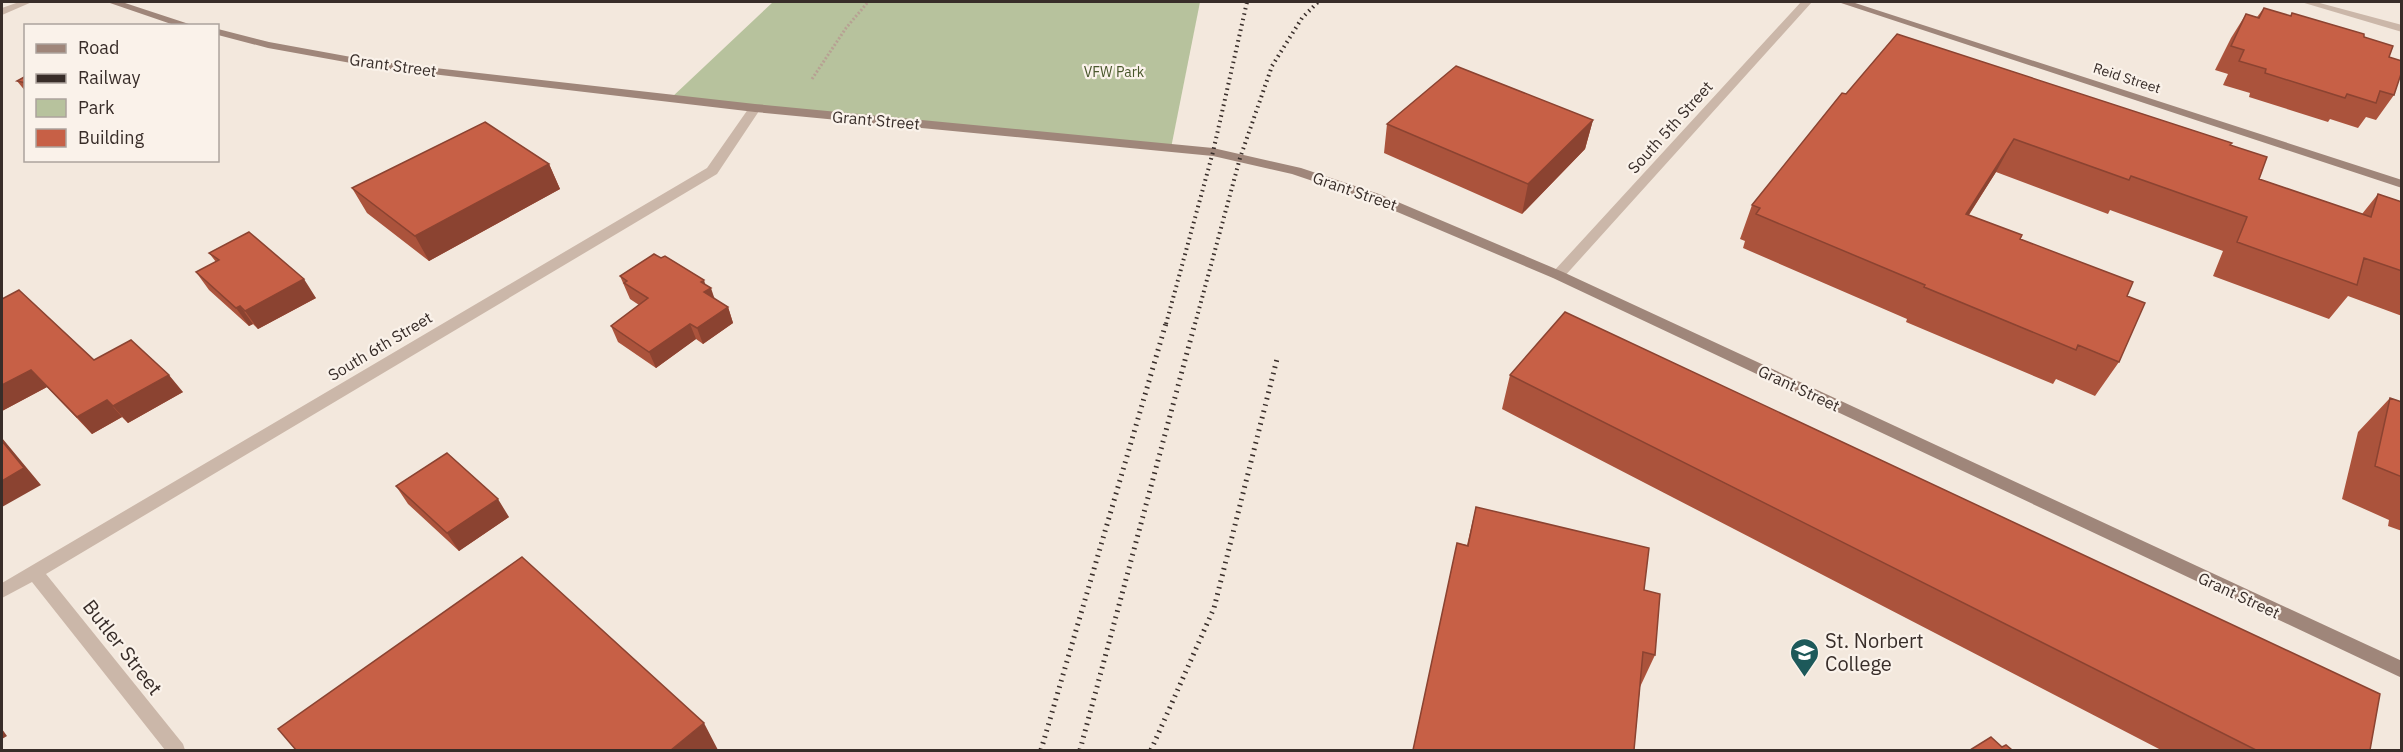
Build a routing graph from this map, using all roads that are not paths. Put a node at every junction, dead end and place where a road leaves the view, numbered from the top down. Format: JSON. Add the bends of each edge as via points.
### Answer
{"nodes":[{"id":1,"x":27,"y":2,"type":"edge"},
{"id":2,"x":112,"y":2,"type":"edge"},
{"id":3,"x":1807,"y":2,"type":"edge"},
{"id":4,"x":1844,"y":2,"type":"edge"},
{"id":5,"x":2306,"y":2,"type":"edge"},
{"id":6,"x":2,"y":12,"type":"edge"},
{"id":7,"x":184,"y":24,"type":"edge"},
{"id":8,"x":2402,"y":29,"type":"edge"},
{"id":9,"x":219,"y":32,"type":"edge"},
{"id":10,"x":755,"y":108,"type":"junction"},
{"id":11,"x":2402,"y":184,"type":"edge"},
{"id":12,"x":1558,"y":275,"type":"junction"},
{"id":13,"x":34,"y":572,"type":"junction"},
{"id":14,"x":2,"y":591,"type":"edge"},
{"id":15,"x":2402,"y":670,"type":"edge"},
{"id":16,"x":176,"y":750,"type":"edge"}],
"edges":[{"from":1,"to":6,"type":"street"},
{"from":2,"to":7,"type":"street"},
{"from":3,"to":12,"type":"street","name":"South 5th Street"},
{"from":4,"to":11,"type":"street","name":"Reid Street"},
{"from":5,"to":8,"type":"street"},
{"from":9,"to":10,"type":"street","name":"Grant Street","via":[[373,64]]},
{"from":10,"to":12,"type":"street","name":"Grant Street","via":[[1213,152],[1296,171],[1374,197]]},
{"from":10,"to":13,"type":"street","name":"South 6th Street","via":[[712,171]]},
{"from":12,"to":15,"type":"street","name":"Grant Street"},
{"from":13,"to":14,"type":"street","name":"South 6th Street"},
{"from":13,"to":16,"type":"street","name":"Butler Street"}]}
